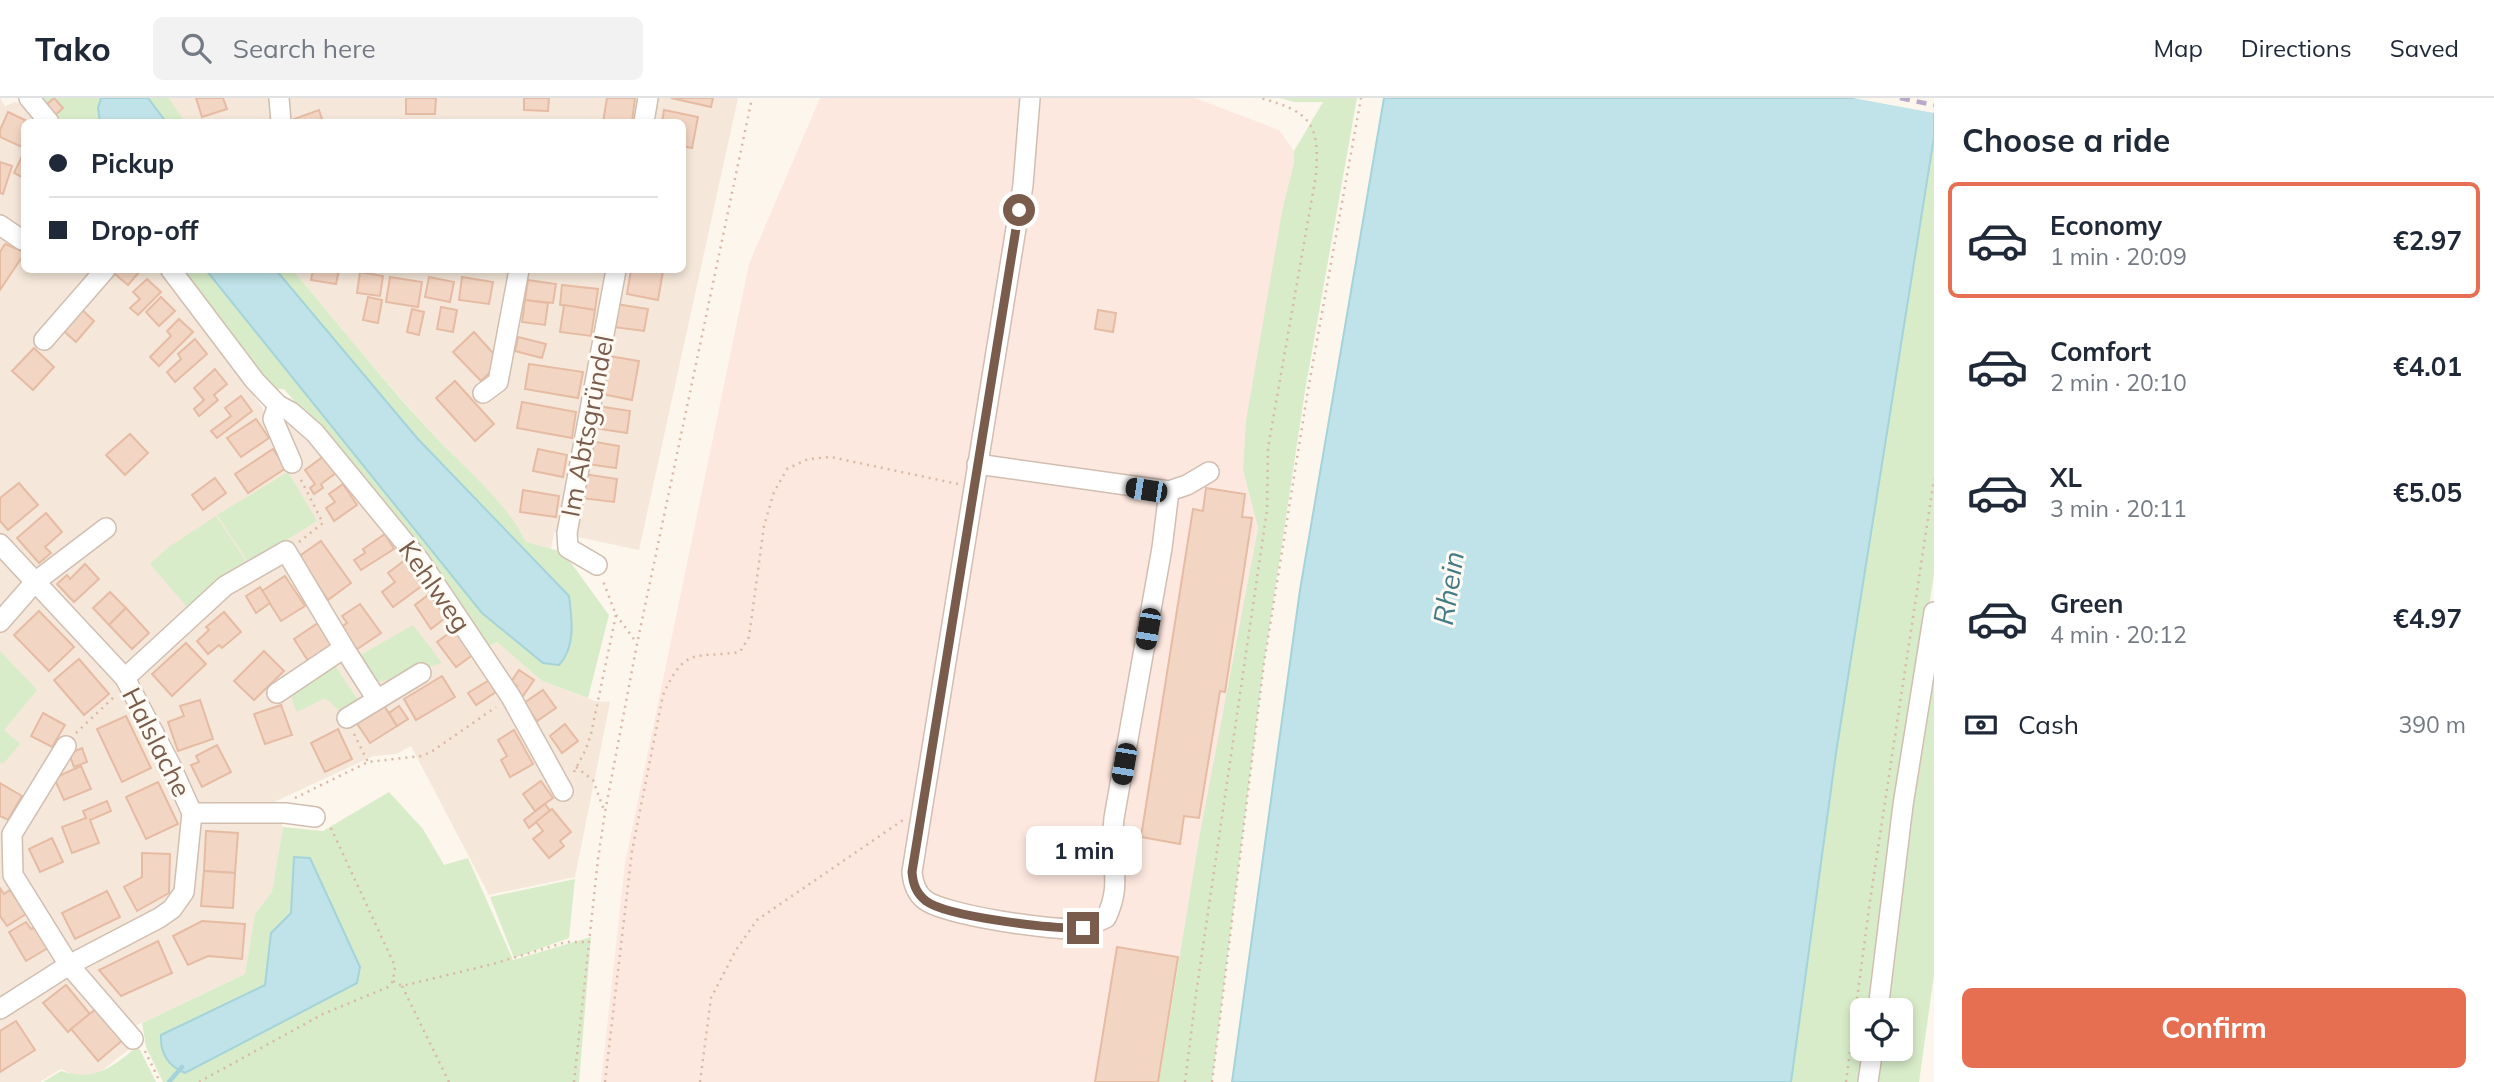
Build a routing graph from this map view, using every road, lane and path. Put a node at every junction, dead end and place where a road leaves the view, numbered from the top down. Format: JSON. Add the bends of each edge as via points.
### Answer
{"nodes":[{"id":1,"x":29,"y":98,"type":"edge"},
{"id":2,"x":279,"y":98,"type":"edge"},
{"id":3,"x":648,"y":98,"type":"edge"},
{"id":4,"x":752,"y":98,"type":"edge"},
{"id":5,"x":1030,"y":98,"type":"edge"},
{"id":6,"x":1261,"y":98,"type":"edge"},
{"id":7,"x":1361,"y":98,"type":"edge"},
{"id":8,"x":47,"y":119,"type":"edge"},
{"id":9,"x":281,"y":119,"type":"edge"},
{"id":10,"x":644,"y":119,"type":"edge"},
{"id":11,"x":0,"y":225,"type":"edge"},
{"id":12,"x":21,"y":239,"type":"edge"},
{"id":13,"x":102,"y":273,"type":"edge"},
{"id":14,"x":173,"y":273,"type":"edge"},
{"id":15,"x":518,"y":273,"type":"edge"},
{"id":16,"x":616,"y":273,"type":"edge"},
{"id":17,"x":44,"y":340,"type":"dead end"},
{"id":18,"x":483,"y":393,"type":"dead end"},
{"id":19,"x":278,"y":405,"type":"junction"},
{"id":20,"x":292,"y":463,"type":"joint"},
{"id":21,"x":977,"y":464,"type":"junction"},
{"id":22,"x":1209,"y":472,"type":"dead end"},
{"id":23,"x":974,"y":487,"type":"junction"},
{"id":24,"x":1169,"y":491,"type":"junction"},
{"id":25,"x":106,"y":528,"type":"dead end"},
{"id":26,"x":0,"y":544,"type":"edge"},
{"id":27,"x":286,"y":551,"type":"junction"},
{"id":28,"x":597,"y":565,"type":"joint"},
{"id":29,"x":35,"y":582,"type":"junction"},
{"id":30,"x":1934,"y":612,"type":"edge"},
{"id":31,"x":616,"y":615,"type":"junction"},
{"id":32,"x":0,"y":622,"type":"edge"},
{"id":33,"x":637,"y":643,"type":"junction"},
{"id":34,"x":344,"y":649,"type":"junction"},
{"id":35,"x":421,"y":673,"type":"dead end"},
{"id":36,"x":126,"y":682,"type":"junction"},
{"id":37,"x":277,"y":693,"type":"dead end"},
{"id":38,"x":511,"y":697,"type":"junction"},
{"id":39,"x":376,"y":698,"type":"junction"},
{"id":40,"x":347,"y":718,"type":"joint"},
{"id":41,"x":66,"y":747,"type":"joint"},
{"id":42,"x":368,"y":762,"type":"junction"},
{"id":43,"x":576,"y":767,"type":"junction"},
{"id":44,"x":563,"y":791,"type":"joint"},
{"id":45,"x":192,"y":813,"type":"junction"},
{"id":46,"x":285,"y":813,"type":"junction"},
{"id":47,"x":605,"y":813,"type":"junction"},
{"id":48,"x":316,"y":817,"type":"joint"},
{"id":49,"x":920,"y":821,"type":"junction"},
{"id":50,"x":588,"y":942,"type":"junction"},
{"id":51,"x":69,"y":965,"type":"junction"},
{"id":52,"x":394,"y":981,"type":"junction"},
{"id":53,"x":402,"y":986,"type":"junction"},
{"id":54,"x":1879,"y":998,"type":"edge"},
{"id":55,"x":0,"y":1009,"type":"edge"},
{"id":56,"x":132,"y":1039,"type":"joint"},
{"id":57,"x":1870,"y":1061,"type":"edge"},
{"id":58,"x":160,"y":1082,"type":"edge"},
{"id":59,"x":199,"y":1082,"type":"edge"},
{"id":60,"x":449,"y":1082,"type":"edge"},
{"id":61,"x":574,"y":1082,"type":"edge"},
{"id":62,"x":605,"y":1082,"type":"edge"},
{"id":63,"x":700,"y":1082,"type":"edge"},
{"id":64,"x":1185,"y":1082,"type":"edge"},
{"id":65,"x":1212,"y":1082,"type":"edge"},
{"id":66,"x":1868,"y":1082,"type":"edge"}],
"edges":[{"from":1,"to":8,"type":"street"},
{"from":2,"to":9,"type":"street"},
{"from":3,"to":10,"type":"street"},
{"from":4,"to":33,"type":"path"},
{"from":5,"to":21,"type":"street","via":[[1023,185]]},
{"from":6,"to":64,"type":"path","via":[[1304,115],[1318,152],[1268,448],[1267,510]]},
{"from":7,"to":65,"type":"path","via":[[1264,663]]},
{"from":11,"to":12,"type":"street"},
{"from":13,"to":17,"type":"street"},
{"from":14,"to":19,"type":"street","name":"Kehlweg"},
{"from":15,"to":18,"type":"street","via":[[498,382]]},
{"from":16,"to":28,"type":"street","name":"Im Abtsgründel","via":[[567,533],[568,548]]},
{"from":19,"to":20,"type":"street","via":[[272,419]]},
{"from":19,"to":38,"type":"street","name":"Kehlweg","via":[[315,433],[420,561]]},
{"from":20,"to":27,"type":"path","via":[[323,523]]},
{"from":21,"to":23,"type":"street"},
{"from":21,"to":24,"type":"street"},
{"from":22,"to":24,"type":"street"},
{"from":23,"to":49,"type":"street"},
{"from":23,"to":62,"type":"path","via":[[831,457],[808,459],[787,469],[764,526],[749,637],[740,652],[700,654],[687,660],[674,671],[663,695],[632,851]]},
{"from":24,"to":49,"type":"street","via":[[1114,818],[1116,878],[1114,902],[1106,918],[1083,928],[1059,928],[937,908],[918,894],[913,883]]},
{"from":25,"to":29,"type":"street"},
{"from":26,"to":29,"type":"street","name":"Halslache"},
{"from":27,"to":34,"type":"street"},
{"from":27,"to":36,"type":"street","via":[[225,586]]},
{"from":28,"to":31,"type":"path"},
{"from":29,"to":32,"type":"street"},
{"from":29,"to":36,"type":"street","name":"Halslache"},
{"from":30,"to":54,"type":"street","via":[[1903,805]]},
{"from":31,"to":33,"type":"path"},
{"from":31,"to":43,"type":"path","via":[[591,734]]},
{"from":33,"to":47,"type":"path"},
{"from":34,"to":37,"type":"street"},
{"from":34,"to":39,"type":"street"},
{"from":35,"to":39,"type":"street"},
{"from":36,"to":41,"type":"path"},
{"from":36,"to":45,"type":"street","name":"Halslache"},
{"from":38,"to":42,"type":"path","via":[[431,752]]},
{"from":38,"to":44,"type":"street","name":"Kehlweg"},
{"from":39,"to":40,"type":"street"},
{"from":40,"to":42,"type":"path"},
{"from":41,"to":51,"type":"street","via":[[20,819],[11,846],[13,874]]},
{"from":42,"to":46,"type":"path","via":[[285,804]]},
{"from":43,"to":44,"type":"path"},
{"from":43,"to":47,"type":"path","via":[[593,780]]},
{"from":45,"to":46,"type":"street"},
{"from":45,"to":51,"type":"street","name":"Halslache","via":[[180,900],[159,918]]},
{"from":46,"to":48,"type":"street"},
{"from":47,"to":50,"type":"path"},
{"from":48,"to":52,"type":"path","via":[[329,824],[395,966]]},
{"from":49,"to":63,"type":"path","via":[[902,820],[757,920],[711,998]]},
{"from":50,"to":53,"type":"path","via":[[566,942]]},
{"from":50,"to":61,"type":"path"},
{"from":51,"to":55,"type":"street","name":"Halslache"},
{"from":51,"to":56,"type":"street"},
{"from":52,"to":53,"type":"path"},
{"from":52,"to":59,"type":"path"},
{"from":53,"to":60,"type":"path"},
{"from":56,"to":58,"type":"path","via":[[144,1047]]},
{"from":57,"to":66,"type":"street"}]}
